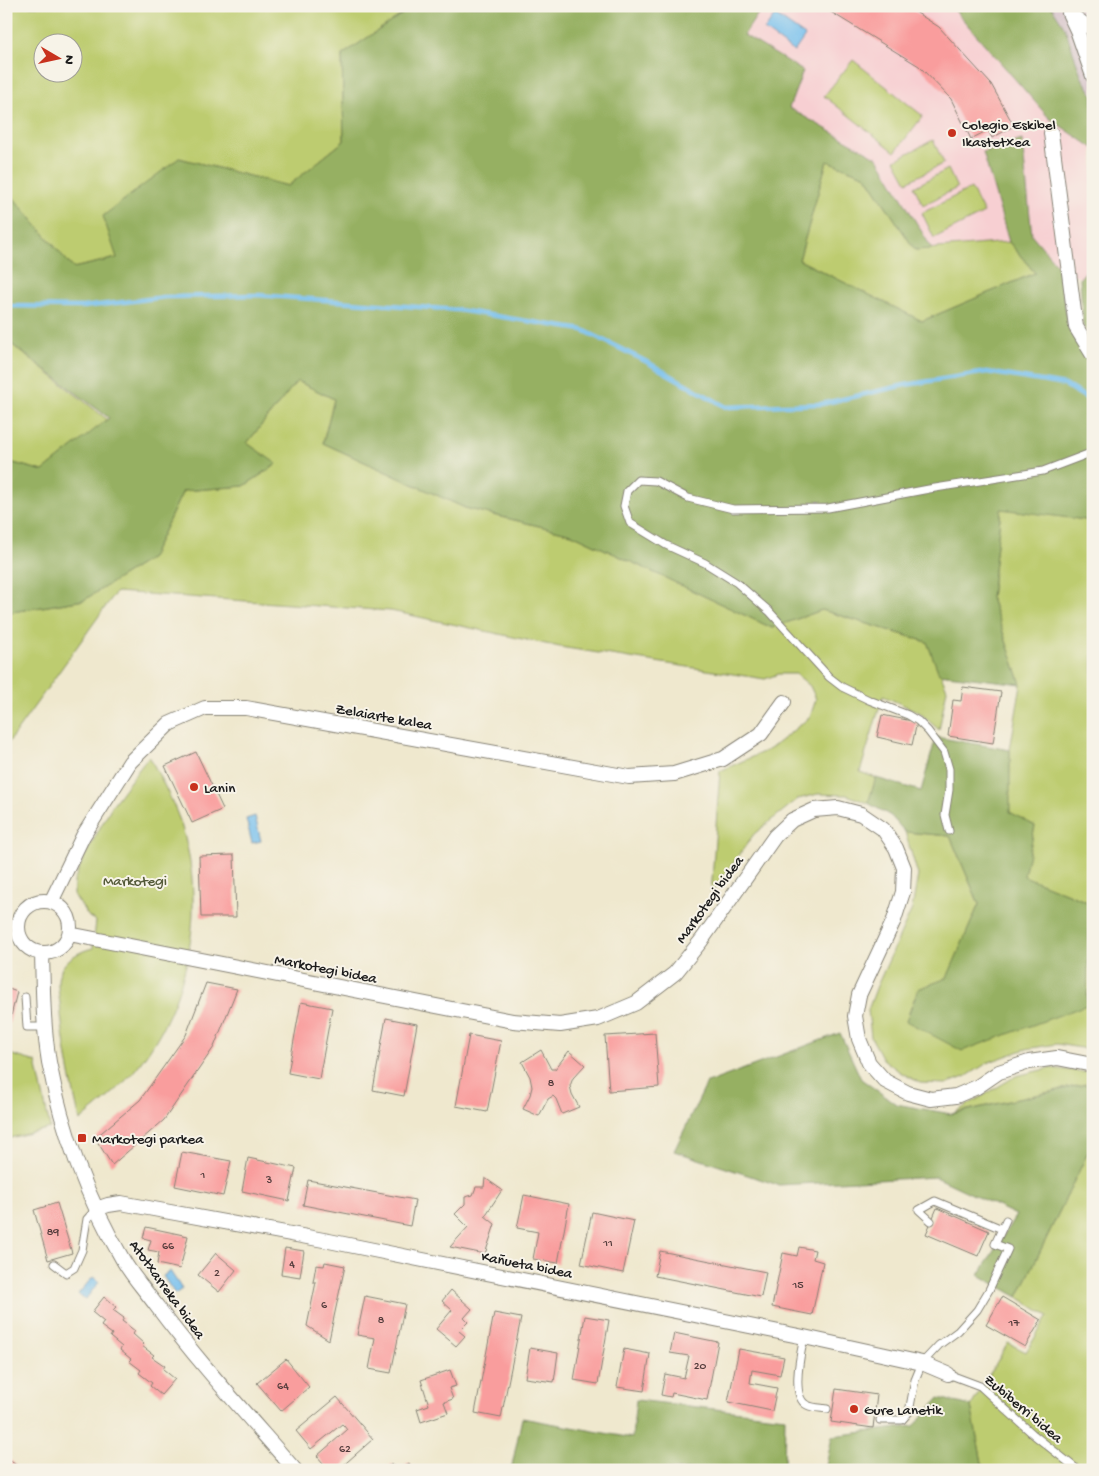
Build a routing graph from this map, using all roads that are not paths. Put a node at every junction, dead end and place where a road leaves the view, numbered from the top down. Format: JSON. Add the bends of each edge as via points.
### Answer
{"nodes":[{"id":1,"x":1066,"y":9,"type":"edge"},
{"id":2,"x":1093,"y":28,"type":"edge"},
{"id":3,"x":1093,"y":76,"type":"edge"},
{"id":4,"x":1051,"y":133,"type":"dead end"},
{"id":5,"x":1093,"y":355,"type":"edge"},
{"id":6,"x":1093,"y":452,"type":"edge"},
{"id":7,"x":784,"y":702,"type":"dead end"},
{"id":8,"x":948,"y":830,"type":"dead end"},
{"id":9,"x":51,"y":902,"type":"junction"},
{"id":10,"x":69,"y":934,"type":"junction"},
{"id":11,"x":13,"y":937,"type":"edge"},
{"id":12,"x":42,"y":953,"type":"junction"},
{"id":13,"x":25,"y":997,"type":"dead end"},
{"id":14,"x":45,"y":1028,"type":"junction"},
{"id":15,"x":1093,"y":1065,"type":"edge"},
{"id":16,"x":96,"y":1210,"type":"junction"},
{"id":17,"x":1006,"y":1220,"type":"dead end"},
{"id":18,"x":931,"y":1222,"type":"dead end"},
{"id":19,"x":1002,"y":1229,"type":"junction"},
{"id":20,"x":54,"y":1264,"type":"dead end"},
{"id":21,"x":804,"y":1337,"type":"junction"},
{"id":22,"x":922,"y":1363,"type":"junction"},
{"id":23,"x":948,"y":1374,"type":"joint"},
{"id":24,"x":827,"y":1409,"type":"dead end"},
{"id":25,"x":880,"y":1420,"type":"dead end"},
{"id":26,"x":295,"y":1470,"type":"edge"},
{"id":27,"x":1078,"y":1470,"type":"edge"}],
"edges":[{"from":1,"to":2,"type":"street"},
{"from":1,"to":3,"type":"street"},
{"from":4,"to":5,"type":"street","via":[[1076,327]]},
{"from":6,"to":8,"type":"lane","via":[[1043,471],[828,508],[733,509],[688,498],[656,481],[638,480],[627,491],[624,506],[630,524],[737,583],[769,611],[842,687],[908,715],[928,731],[944,752],[949,769],[945,815]]},
{"from":7,"to":9,"type":"street","name":"Zelaiarte kalea","via":[[761,734],[723,759],[674,774],[629,776],[246,708],[206,708],[169,724],[130,762],[83,836]]},
{"from":9,"to":10,"type":"street","via":[[64,910],[70,926]]},
{"from":9,"to":11,"type":"street","via":[[35,902],[28,906]]},
{"from":10,"to":12,"type":"street","via":[[59,948]]},
{"from":10,"to":15,"type":"street","name":"Markotegi bidea","via":[[513,1021],[560,1025],[598,1019],[636,1003],[675,973],[774,836],[792,820],[814,810],[838,808],[861,814],[883,830],[896,848],[904,868],[903,892],[894,920],[859,995],[855,1016],[859,1039],[869,1062],[885,1081],[908,1093],[932,1099],[956,1096],[977,1088],[999,1072],[1029,1062],[1057,1058]]},
{"from":11,"to":12,"type":"street"},
{"from":12,"to":14,"type":"street","name":"Atotxarreka bidea"},
{"from":13,"to":14,"type":"lane","via":[[27,1027]]},
{"from":14,"to":16,"type":"street","name":"Atotxarreka bidea","via":[[57,1098]]},
{"from":16,"to":20,"type":"lane","via":[[87,1219],[82,1250],[74,1268],[66,1273]]},
{"from":16,"to":21,"type":"street","name":"Kañueta bidea","via":[[121,1203],[310,1237]]},
{"from":16,"to":26,"type":"street","name":"Atotxarreka bidea","via":[[124,1261],[178,1334]]},
{"from":17,"to":19,"type":"lane"},
{"from":18,"to":19,"type":"lane","via":[[919,1210],[935,1201]]},
{"from":19,"to":22,"type":"lane","via":[[995,1244],[1008,1249],[978,1310]]},
{"from":21,"to":22,"type":"street","name":"Kañueta bidea"},
{"from":21,"to":24,"type":"lane","via":[[798,1374],[801,1398],[806,1405]]},
{"from":22,"to":23,"type":"street","name":"Kañueta bidea"},
{"from":22,"to":25,"type":"lane","via":[[913,1387],[909,1412],[902,1420]]},
{"from":23,"to":27,"type":"lane","name":"Zubiberri bidea","via":[[980,1386],[1034,1436]]}]}
